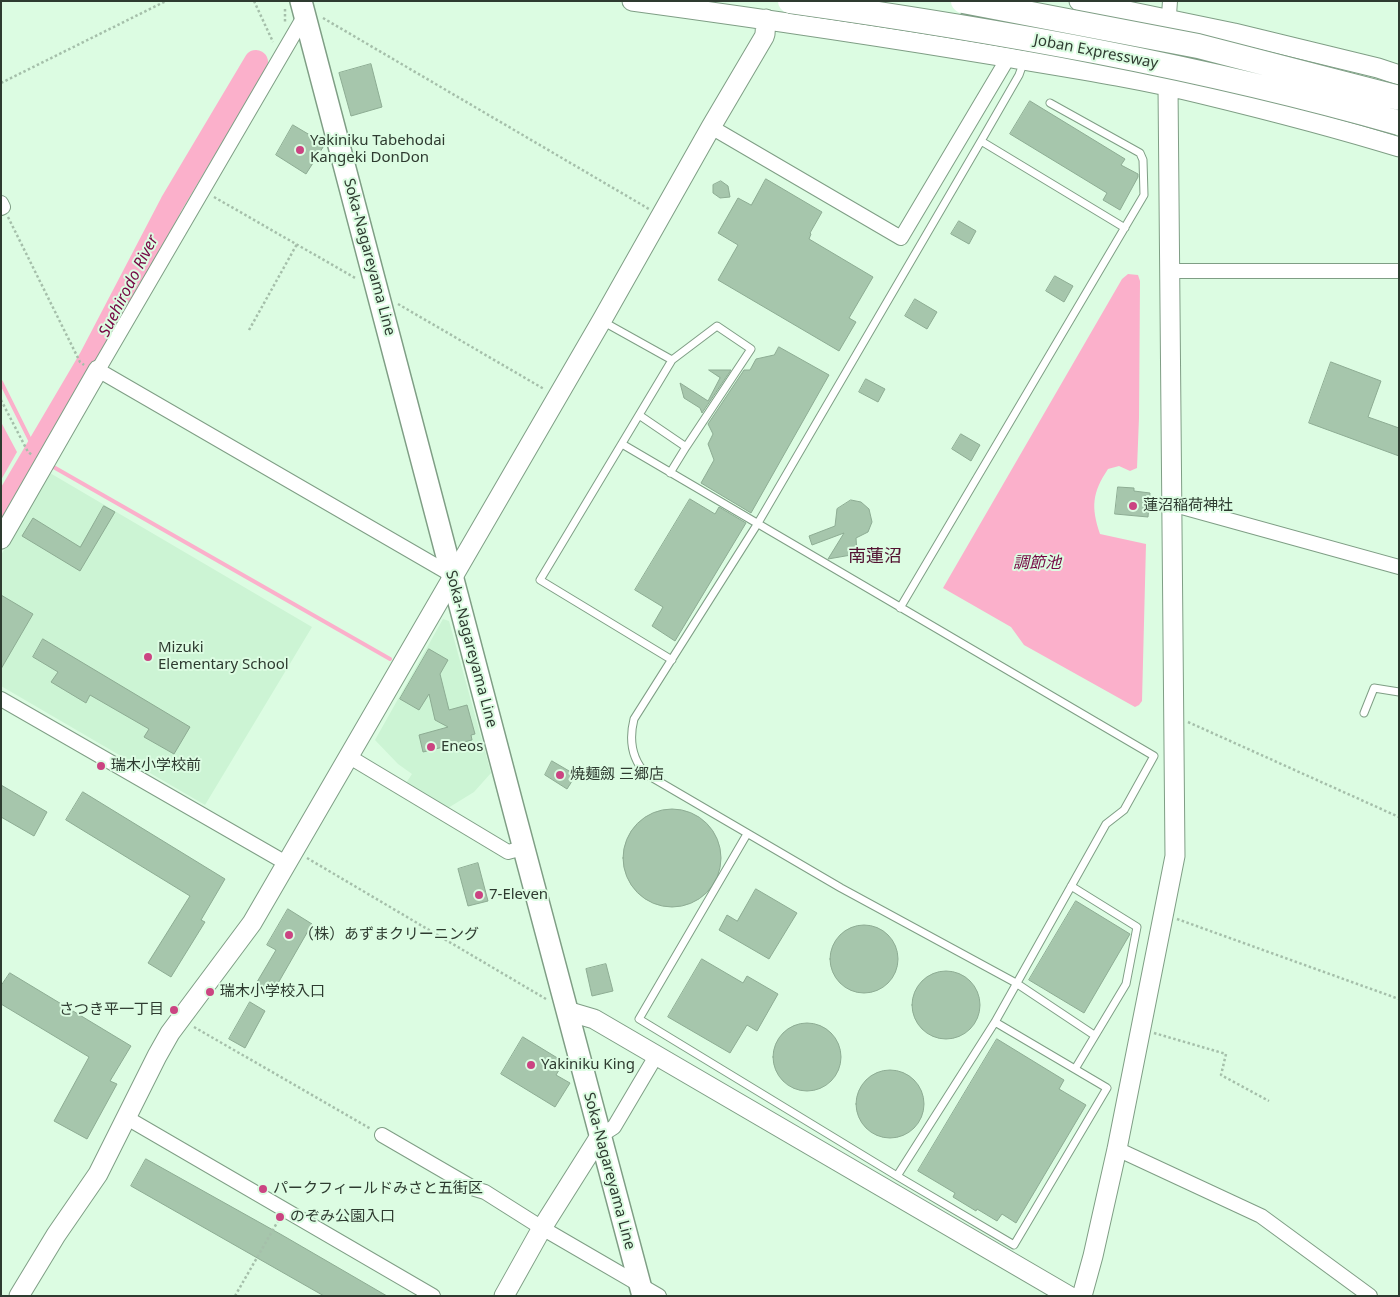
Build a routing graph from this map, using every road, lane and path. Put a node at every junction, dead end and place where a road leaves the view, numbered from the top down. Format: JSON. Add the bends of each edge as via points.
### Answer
{"nodes":[{"id":1,"x":166,"y":1,"type":"edge"},
{"id":2,"x":254,"y":1,"type":"edge"},
{"id":3,"x":632,"y":1,"type":"edge"},
{"id":4,"x":785,"y":1,"type":"edge"},
{"id":5,"x":790,"y":1,"type":"edge"},
{"id":6,"x":963,"y":1,"type":"edge"},
{"id":7,"x":1079,"y":1,"type":"edge"},
{"id":8,"x":303,"y":8,"type":"edge"},
{"id":9,"x":1169,"y":10,"type":"edge"},
{"id":10,"x":770,"y":19,"type":"junction"},
{"id":11,"x":281,"y":56,"type":"junction"},
{"id":12,"x":1016,"y":59,"type":"junction"},
{"id":13,"x":1347,"y":61,"type":"junction"},
{"id":14,"x":1399,"y":75,"type":"edge"},
{"id":15,"x":1,"y":83,"type":"edge"},
{"id":16,"x":1168,"y":87,"type":"junction"},
{"id":17,"x":1399,"y":98,"type":"edge"},
{"id":18,"x":1050,"y":103,"type":"dead end"},
{"id":19,"x":1399,"y":123,"type":"edge"},
{"id":20,"x":711,"y":127,"type":"junction"},
{"id":21,"x":1333,"y":128,"type":"junction"},
{"id":22,"x":981,"y":141,"type":"junction"},
{"id":23,"x":1399,"y":147,"type":"edge"},
{"id":24,"x":203,"y":190,"type":"junction"},
{"id":25,"x":2,"y":206,"type":"edge"},
{"id":26,"x":661,"y":216,"type":"junction"},
{"id":27,"x":1125,"y":228,"type":"junction"},
{"id":28,"x":297,"y":244,"type":"junction"},
{"id":29,"x":1399,"y":271,"type":"edge"},
{"id":30,"x":1170,"y":272,"type":"junction"},
{"id":31,"x":380,"y":299,"type":"junction"},
{"id":32,"x":602,"y":320,"type":"junction"},
{"id":33,"x":249,"y":330,"type":"dead end"},
{"id":34,"x":672,"y":360,"type":"junction"},
{"id":35,"x":80,"y":362,"type":"dead end"},
{"id":36,"x":98,"y":370,"type":"junction"},
{"id":37,"x":557,"y":397,"type":"junction"},
{"id":38,"x":1,"y":400,"type":"edge"},
{"id":39,"x":639,"y":415,"type":"junction"},
{"id":40,"x":622,"y":444,"type":"junction"},
{"id":41,"x":686,"y":447,"type":"junction"},
{"id":42,"x":29,"y":454,"type":"dead end"},
{"id":43,"x":670,"y":472,"type":"junction"},
{"id":44,"x":1171,"y":504,"type":"junction"},
{"id":45,"x":758,"y":523,"type":"junction"},
{"id":46,"x":1,"y":539,"type":"edge"},
{"id":47,"x":1399,"y":567,"type":"edge"},
{"id":48,"x":452,"y":577,"type":"junction"},
{"id":49,"x":900,"y":608,"type":"junction"},
{"id":50,"x":672,"y":660,"type":"junction"},
{"id":51,"x":1399,"y":692,"type":"edge"},
{"id":52,"x":1,"y":700,"type":"edge"},
{"id":53,"x":1364,"y":713,"type":"dead end"},
{"id":54,"x":1174,"y":716,"type":"junction"},
{"id":55,"x":348,"y":756,"type":"junction"},
{"id":56,"x":1399,"y":816,"type":"edge"},
{"id":57,"x":747,"y":834,"type":"junction"},
{"id":58,"x":524,"y":848,"type":"junction"},
{"id":59,"x":289,"y":856,"type":"junction"},
{"id":60,"x":1071,"y":886,"type":"junction"},
{"id":61,"x":1163,"y":914,"type":"junction"},
{"id":62,"x":1016,"y":983,"type":"junction"},
{"id":63,"x":1399,"y":999,"type":"edge"},
{"id":64,"x":567,"y":1011,"type":"junction"},
{"id":65,"x":180,"y":1018,"type":"junction"},
{"id":66,"x":995,"y":1022,"type":"junction"},
{"id":67,"x":1140,"y":1028,"type":"junction"},
{"id":68,"x":1094,"y":1036,"type":"junction"},
{"id":69,"x":656,"y":1056,"type":"junction"},
{"id":70,"x":1075,"y":1069,"type":"junction"},
{"id":71,"x":1269,"y":1102,"type":"dead end"},
{"id":72,"x":127,"y":1118,"type":"junction"},
{"id":73,"x":382,"y":1135,"type":"joint"},
{"id":74,"x":600,"y":1136,"type":"junction"},
{"id":75,"x":1117,"y":1149,"type":"junction"},
{"id":76,"x":897,"y":1176,"type":"junction"},
{"id":77,"x":285,"y":1210,"type":"junction"},
{"id":78,"x":542,"y":1228,"type":"junction"},
{"id":79,"x":641,"y":1290,"type":"edge"},
{"id":80,"x":19,"y":1296,"type":"edge"},
{"id":81,"x":235,"y":1296,"type":"edge"},
{"id":82,"x":433,"y":1296,"type":"edge"},
{"id":83,"x":504,"y":1296,"type":"edge"},
{"id":84,"x":659,"y":1296,"type":"edge"},
{"id":85,"x":1069,"y":1296,"type":"edge"},
{"id":86,"x":1082,"y":1296,"type":"edge"},
{"id":87,"x":1370,"y":1296,"type":"edge"}],
"edges":[{"from":1,"to":15,"type":"path"},
{"from":2,"to":11,"type":"path"},
{"from":3,"to":10,"type":"street"},
{"from":4,"to":10,"type":"street"},
{"from":5,"to":19,"type":"highway","name":"Joban Expressway","bridge":true,"via":[[991,32],[1201,72]]},
{"from":6,"to":17,"type":"highway","name":"Joban Expressway","bridge":true,"via":[[1198,46]]},
{"from":7,"to":9,"type":"street"},
{"from":8,"to":11,"type":"street"},
{"from":8,"to":26,"type":"path"},
{"from":8,"to":31,"type":"main road","name":"Soka-Nagareyama Line"},
{"from":9,"to":13,"type":"street"},
{"from":9,"to":16,"type":"street"},
{"from":10,"to":12,"type":"street"},
{"from":10,"to":20,"type":"street","via":[[765,34]]},
{"from":11,"to":24,"type":"street"},
{"from":12,"to":16,"type":"street"},
{"from":12,"to":20,"type":"street","via":[[901,238]]},
{"from":12,"to":22,"type":"lane","via":[[1019,75]]},
{"from":13,"to":14,"type":"street"},
{"from":13,"to":21,"type":"street"},
{"from":16,"to":21,"type":"street"},
{"from":16,"to":30,"type":"street"},
{"from":18,"to":27,"type":"lane","via":[[1140,153],[1144,195]]},
{"from":20,"to":26,"type":"street"},
{"from":21,"to":23,"type":"street"},
{"from":22,"to":27,"type":"lane"},
{"from":22,"to":45,"type":"lane"},
{"from":24,"to":28,"type":"path"},
{"from":24,"to":36,"type":"street"},
{"from":25,"to":35,"type":"path"},
{"from":26,"to":32,"type":"street"},
{"from":27,"to":49,"type":"lane"},
{"from":28,"to":31,"type":"path"},
{"from":28,"to":33,"type":"path"},
{"from":29,"to":30,"type":"street"},
{"from":30,"to":44,"type":"street"},
{"from":31,"to":37,"type":"path","via":[[398,304]]},
{"from":31,"to":48,"type":"main road","name":"Soka-Nagareyama Line"},
{"from":32,"to":34,"type":"lane"},
{"from":32,"to":37,"type":"street"},
{"from":34,"to":39,"type":"lane"},
{"from":34,"to":41,"type":"lane","via":[[717,326],[752,349]]},
{"from":36,"to":46,"type":"street"},
{"from":36,"to":48,"type":"street"},
{"from":37,"to":48,"type":"street"},
{"from":38,"to":42,"type":"path"},
{"from":39,"to":40,"type":"lane"},
{"from":39,"to":41,"type":"lane"},
{"from":40,"to":43,"type":"lane"},
{"from":40,"to":50,"type":"lane","via":[[540,580]]},
{"from":41,"to":43,"type":"lane"},
{"from":43,"to":45,"type":"lane"},
{"from":44,"to":47,"type":"street"},
{"from":44,"to":54,"type":"street"},
{"from":45,"to":49,"type":"lane"},
{"from":45,"to":50,"type":"lane"},
{"from":48,"to":55,"type":"street"},
{"from":48,"to":58,"type":"main road","name":"Soka-Nagareyama Line"},
{"from":49,"to":60,"type":"lane","via":[[1154,756],[1124,810],[1106,824]]},
{"from":50,"to":57,"type":"lane","via":[[634,719],[631,745],[639,766],[646,774]]},
{"from":51,"to":53,"type":"lane","via":[[1374,688]]},
{"from":52,"to":59,"type":"street"},
{"from":54,"to":56,"type":"path"},
{"from":54,"to":61,"type":"street","via":[[1175,856]]},
{"from":55,"to":58,"type":"street","via":[[508,852]]},
{"from":55,"to":59,"type":"street"},
{"from":57,"to":62,"type":"lane"},
{"from":57,"to":76,"type":"lane","via":[[640,1019]]},
{"from":58,"to":64,"type":"main road","name":"Soka-Nagareyama Line"},
{"from":59,"to":64,"type":"path"},
{"from":59,"to":65,"type":"street","via":[[242,937]]},
{"from":60,"to":62,"type":"lane"},
{"from":60,"to":68,"type":"lane","via":[[1137,927],[1126,984]]},
{"from":61,"to":63,"type":"path"},
{"from":61,"to":67,"type":"street"},
{"from":62,"to":66,"type":"lane"},
{"from":62,"to":68,"type":"lane"},
{"from":64,"to":69,"type":"street","via":[[594,1019]]},
{"from":64,"to":74,"type":"main road","name":"Soka-Nagareyama Line"},
{"from":65,"to":72,"type":"street","via":[[156,1056]]},
{"from":65,"to":73,"type":"path"},
{"from":66,"to":70,"type":"lane"},
{"from":66,"to":76,"type":"lane"},
{"from":67,"to":71,"type":"path","via":[[1226,1054],[1221,1075]]},
{"from":67,"to":75,"type":"street"},
{"from":68,"to":70,"type":"lane"},
{"from":69,"to":74,"type":"street","via":[[614,1127]]},
{"from":69,"to":85,"type":"street"},
{"from":70,"to":76,"type":"lane","via":[[1107,1088],[1014,1245]]},
{"from":72,"to":77,"type":"street"},
{"from":72,"to":80,"type":"street","via":[[98,1174]]},
{"from":73,"to":78,"type":"street"},
{"from":74,"to":78,"type":"street"},
{"from":74,"to":79,"type":"main road","name":"Soka-Nagareyama Line"},
{"from":75,"to":86,"type":"street"},
{"from":75,"to":87,"type":"street","via":[[1261,1216]]},
{"from":77,"to":81,"type":"path"},
{"from":77,"to":82,"type":"street"},
{"from":78,"to":79,"type":"street"},
{"from":78,"to":83,"type":"street"},
{"from":79,"to":84,"type":"street"}]}
